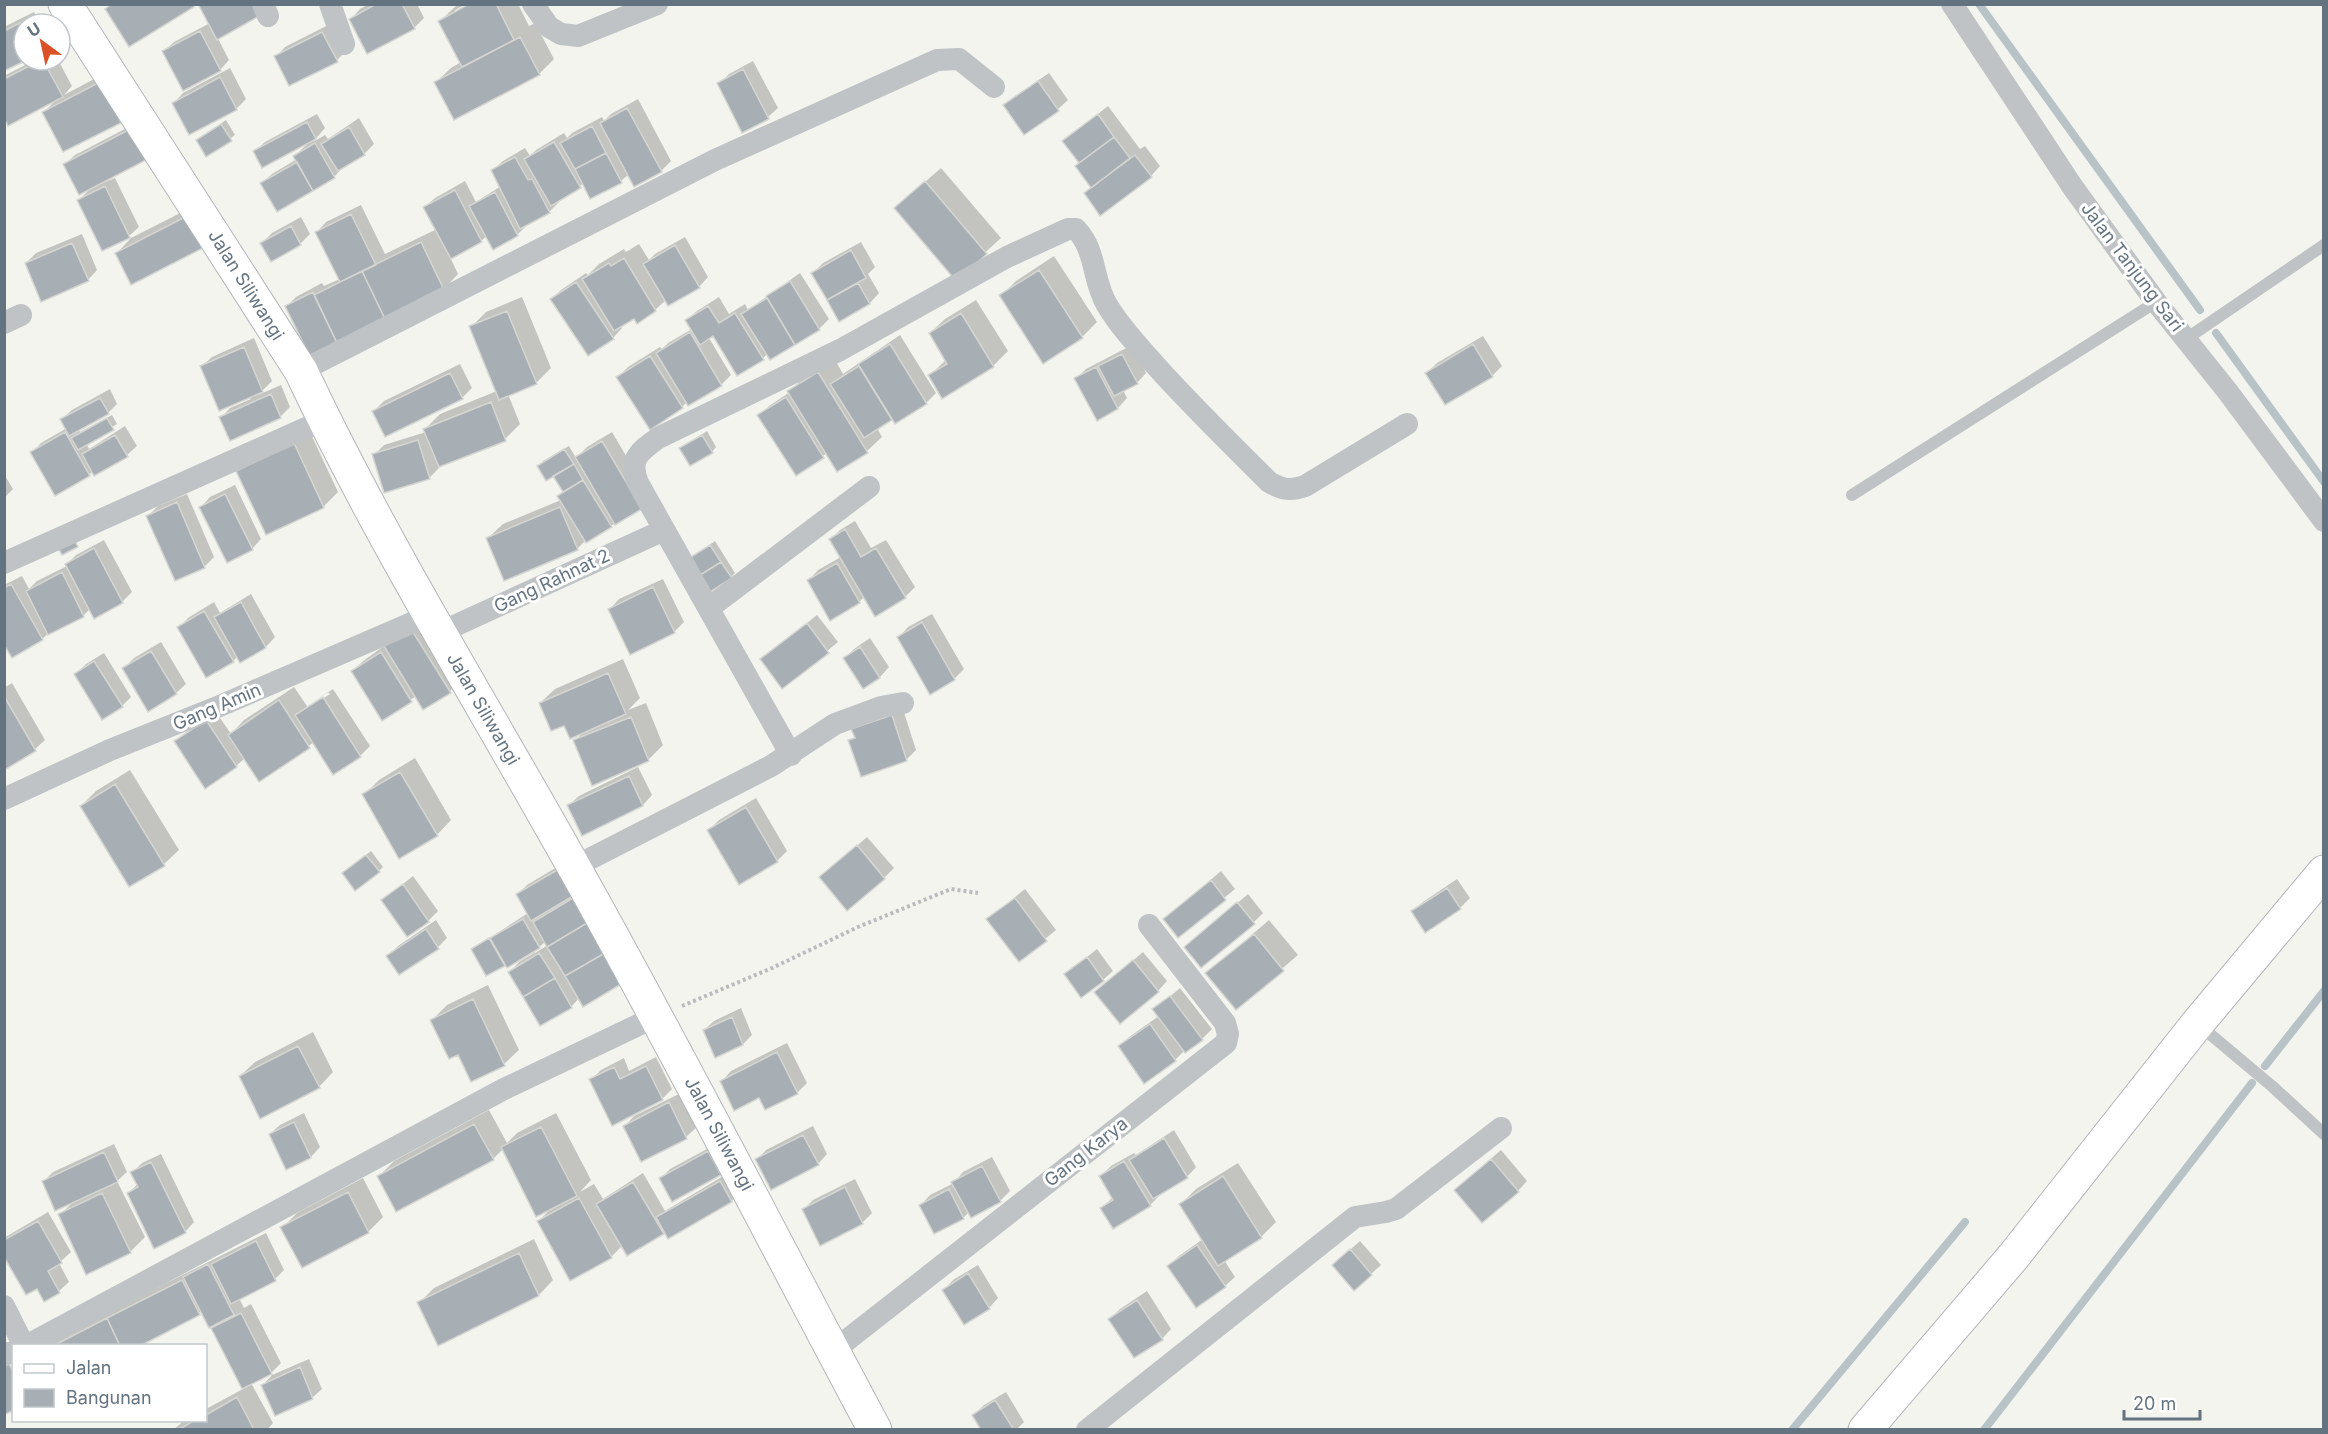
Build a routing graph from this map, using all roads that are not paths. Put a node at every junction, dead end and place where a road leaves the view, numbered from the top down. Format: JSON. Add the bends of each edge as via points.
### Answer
{"nodes":[{"id":1,"x":65,"y":4,"type":"edge"},
{"id":2,"x":330,"y":4,"type":"edge"},
{"id":3,"x":533,"y":4,"type":"edge"},
{"id":4,"x":657,"y":4,"type":"edge"},
{"id":5,"x":1952,"y":4,"type":"edge"},
{"id":6,"x":344,"y":44,"type":"dead end"},
{"id":7,"x":994,"y":87,"type":"dead end"},
{"id":8,"x":2324,"y":245,"type":"edge"},
{"id":9,"x":2156,"y":302,"type":"junction"},
{"id":10,"x":2186,"y":339,"type":"junction"},
{"id":11,"x":301,"y":371,"type":"junction"},
{"id":12,"x":324,"y":420,"type":"junction"},
{"id":13,"x":1407,"y":424,"type":"dead end"},
{"id":14,"x":869,"y":487,"type":"dead end"},
{"id":15,"x":1852,"y":495,"type":"dead end"},
{"id":16,"x":2324,"y":520,"type":"edge"},
{"id":17,"x":664,"y":530,"type":"junction"},
{"id":18,"x":4,"y":562,"type":"edge"},
{"id":19,"x":709,"y":608,"type":"junction"},
{"id":20,"x":435,"y":624,"type":"junction"},
{"id":21,"x":903,"y":703,"type":"dead end"},
{"id":22,"x":791,"y":755,"type":"junction"},
{"id":23,"x":4,"y":800,"type":"edge"},
{"id":24,"x":574,"y":867,"type":"junction"},
{"id":25,"x":2324,"y":872,"type":"edge"},
{"id":26,"x":1149,"y":925,"type":"dead end"},
{"id":27,"x":657,"y":1016,"type":"junction"},
{"id":28,"x":2197,"y":1024,"type":"junction"},
{"id":29,"x":1501,"y":1128,"type":"dead end"},
{"id":30,"x":2324,"y":1134,"type":"edge"},
{"id":31,"x":4,"y":1306,"type":"edge"},
{"id":32,"x":24,"y":1344,"type":"edge"},
{"id":33,"x":29,"y":1344,"type":"edge"},
{"id":34,"x":832,"y":1351,"type":"junction"},
{"id":35,"x":875,"y":1430,"type":"edge"},
{"id":36,"x":1087,"y":1430,"type":"edge"},
{"id":37,"x":1865,"y":1430,"type":"edge"}],
"edges":[{"from":1,"to":11,"type":"street","name":"Jalan Siliwangi"},
{"from":2,"to":6,"type":"street"},
{"from":3,"to":4,"type":"street","via":[[549,27],[578,36]]},
{"from":5,"to":9,"type":"street","name":"Jalan Tanjung Sari","via":[[2072,186]]},
{"from":7,"to":11,"type":"street","via":[[959,58],[937,60],[715,160]]},
{"from":8,"to":10,"type":"lane"},
{"from":9,"to":10,"type":"street","name":"Jalan Tanjung Sari"},
{"from":9,"to":15,"type":"lane"},
{"from":10,"to":16,"type":"street","name":"Jalan Tanjung Sari"},
{"from":11,"to":12,"type":"street","name":"Jalan Siliwangi"},
{"from":12,"to":18,"type":"street"},
{"from":12,"to":20,"type":"street","name":"Jalan Siliwangi"},
{"from":13,"to":17,"type":"street","via":[[1305,486],[1281,489],[1269,482],[1189,403],[1128,335],[1098,286],[1091,250],[1076,229],[1068,229],[1007,257],[840,350],[658,438],[643,449],[633,471]]},
{"from":14,"to":19,"type":"street"},
{"from":17,"to":19,"type":"street"},
{"from":17,"to":20,"type":"street","name":"Gang Rahnat 2"},
{"from":19,"to":22,"type":"street"},
{"from":20,"to":23,"type":"street","name":"Gang Amin","via":[[110,750]]},
{"from":20,"to":24,"type":"street","name":"Jalan Siliwangi"},
{"from":21,"to":22,"type":"street","via":[[835,724]]},
{"from":22,"to":24,"type":"street"},
{"from":24,"to":27,"type":"street","name":"Jalan Siliwangi"},
{"from":25,"to":28,"type":"street"},
{"from":26,"to":34,"type":"street","name":"Gang Karya","via":[[1225,1023],[1226,1043]]},
{"from":27,"to":33,"type":"street","via":[[504,1089]]},
{"from":27,"to":34,"type":"street","name":"Jalan Siliwangi"},
{"from":28,"to":30,"type":"lane"},
{"from":28,"to":37,"type":"street","via":[[2013,1257]]},
{"from":29,"to":36,"type":"street","via":[[1396,1209],[1356,1216]]},
{"from":31,"to":32,"type":"street"},
{"from":34,"to":35,"type":"street","name":"Jalan Siliwangi"}]}
